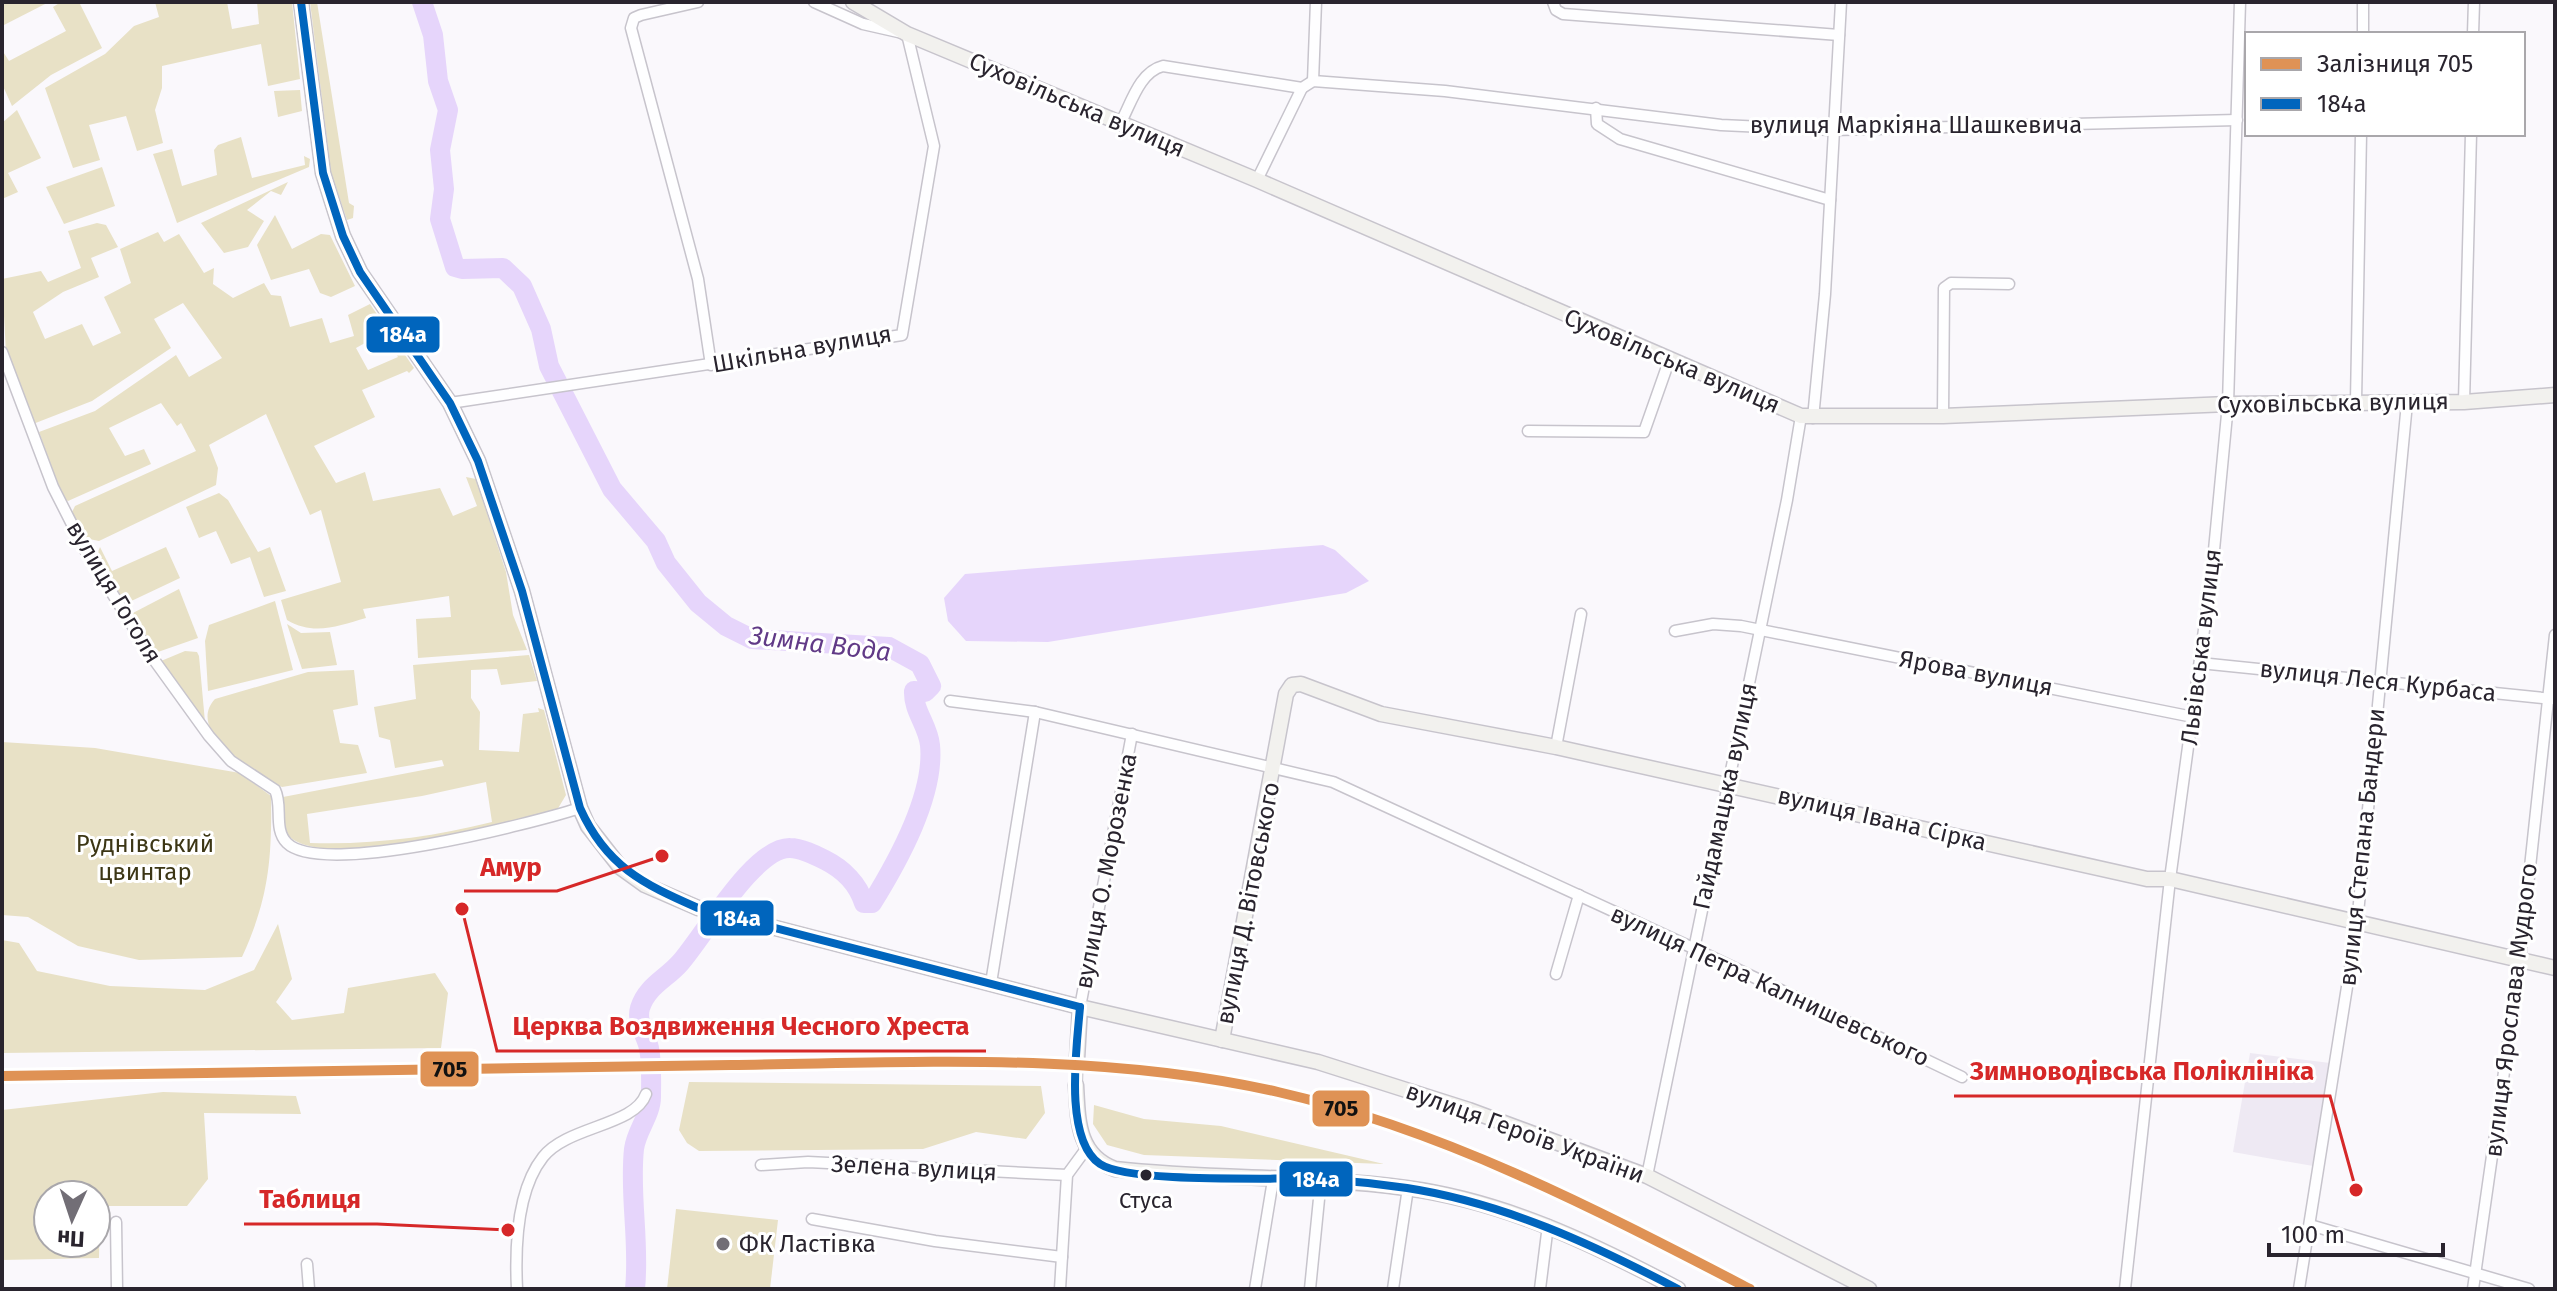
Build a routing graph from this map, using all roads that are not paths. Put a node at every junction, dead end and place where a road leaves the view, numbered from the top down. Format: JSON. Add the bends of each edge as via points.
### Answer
{"nodes":[{"id":1,"x":301,"y":2,"type":"edge"},
{"id":2,"x":698,"y":2,"type":"edge"},
{"id":3,"x":814,"y":2,"type":"edge"},
{"id":4,"x":853,"y":2,"type":"edge"},
{"id":5,"x":1316,"y":2,"type":"edge"},
{"id":6,"x":1553,"y":2,"type":"edge"},
{"id":7,"x":1841,"y":2,"type":"edge"},
{"id":8,"x":2240,"y":2,"type":"edge"},
{"id":9,"x":2363,"y":2,"type":"edge"},
{"id":10,"x":2474,"y":2,"type":"edge"},
{"id":11,"x":2363,"y":32,"type":"edge"},
{"id":12,"x":2473,"y":32,"type":"edge"},
{"id":13,"x":907,"y":34,"type":"junction"},
{"id":14,"x":1839,"y":35,"type":"junction"},
{"id":15,"x":1313,"y":81,"type":"junction"},
{"id":16,"x":1302,"y":88,"type":"junction"},
{"id":17,"x":1596,"y":108,"type":"junction"},
{"id":18,"x":2237,"y":120,"type":"junction"},
{"id":19,"x":1120,"y":124,"type":"junction"},
{"id":20,"x":1833,"y":130,"type":"junction"},
{"id":21,"x":2361,"y":136,"type":"edge"},
{"id":22,"x":2471,"y":136,"type":"edge"},
{"id":23,"x":1257,"y":180,"type":"junction"},
{"id":24,"x":1830,"y":200,"type":"junction"},
{"id":25,"x":2009,"y":284,"type":"dead end"},
{"id":26,"x":2,"y":352,"type":"edge"},
{"id":27,"x":1669,"y":361,"type":"junction"},
{"id":28,"x":711,"y":365,"type":"junction"},
{"id":29,"x":2555,"y":395,"type":"edge"},
{"id":30,"x":2356,"y":401,"type":"junction"},
{"id":31,"x":2464,"y":402,"type":"junction"},
{"id":32,"x":450,"y":403,"type":"junction"},
{"id":33,"x":2407,"y":403,"type":"junction"},
{"id":34,"x":2228,"y":404,"type":"junction"},
{"id":35,"x":1943,"y":416,"type":"junction"},
{"id":36,"x":1807,"y":417,"type":"junction"},
{"id":37,"x":1528,"y":431,"type":"dead end"},
{"id":38,"x":1581,"y":614,"type":"dead end"},
{"id":39,"x":1760,"y":629,"type":"junction"},
{"id":40,"x":1675,"y":631,"type":"dead end"},
{"id":41,"x":2555,"y":635,"type":"edge"},
{"id":42,"x":2200,"y":663,"type":"junction"},
{"id":43,"x":2380,"y":682,"type":"junction"},
{"id":44,"x":2552,"y":699,"type":"edge"},
{"id":45,"x":950,"y":701,"type":"dead end"},
{"id":46,"x":1035,"y":712,"type":"junction"},
{"id":47,"x":2193,"y":717,"type":"junction"},
{"id":48,"x":1132,"y":734,"type":"junction"},
{"id":49,"x":1556,"y":747,"type":"junction"},
{"id":50,"x":1273,"y":766,"type":"junction"},
{"id":51,"x":1728,"y":785,"type":"junction"},
{"id":52,"x":580,"y":808,"type":"junction"},
{"id":53,"x":2170,"y":879,"type":"junction"},
{"id":54,"x":1579,"y":895,"type":"junction"},
{"id":55,"x":2357,"y":924,"type":"junction"},
{"id":56,"x":1693,"y":948,"type":"junction"},
{"id":57,"x":2520,"y":960,"type":"junction"},
{"id":58,"x":2555,"y":968,"type":"edge"},
{"id":59,"x":1556,"y":974,"type":"dead end"},
{"id":60,"x":991,"y":983,"type":"junction"},
{"id":61,"x":1080,"y":1007,"type":"junction"},
{"id":62,"x":1222,"y":1040,"type":"junction"},
{"id":63,"x":1077,"y":1059,"type":"tunnel mouth"},
{"id":64,"x":1962,"y":1077,"type":"dead end"},
{"id":65,"x":1076,"y":1085,"type":"tunnel mouth"},
{"id":66,"x":646,"y":1094,"type":"dead end"},
{"id":67,"x":1086,"y":1149,"type":"junction"},
{"id":68,"x":761,"y":1165,"type":"dead end"},
{"id":69,"x":1067,"y":1175,"type":"junction"},
{"id":70,"x":1647,"y":1176,"type":"junction"},
{"id":71,"x":1321,"y":1179,"type":"junction"},
{"id":72,"x":1273,"y":1180,"type":"junction"},
{"id":73,"x":1408,"y":1188,"type":"junction"},
{"id":74,"x":812,"y":1219,"type":"dead end"},
{"id":75,"x":116,"y":1222,"type":"dead end"},
{"id":76,"x":1548,"y":1225,"type":"junction"},
{"id":77,"x":2310,"y":1225,"type":"junction"},
{"id":78,"x":1062,"y":1257,"type":"junction"},
{"id":79,"x":307,"y":1264,"type":"dead end"},
{"id":80,"x":2475,"y":1273,"type":"junction"},
{"id":81,"x":117,"y":1289,"type":"edge"},
{"id":82,"x":309,"y":1289,"type":"edge"},
{"id":83,"x":517,"y":1289,"type":"edge"},
{"id":84,"x":1060,"y":1289,"type":"edge"},
{"id":85,"x":1255,"y":1289,"type":"edge"},
{"id":86,"x":1310,"y":1289,"type":"edge"},
{"id":87,"x":1393,"y":1289,"type":"edge"},
{"id":88,"x":1540,"y":1289,"type":"edge"},
{"id":89,"x":1678,"y":1289,"type":"edge"},
{"id":90,"x":1869,"y":1289,"type":"edge"},
{"id":91,"x":2125,"y":1289,"type":"edge"},
{"id":92,"x":2299,"y":1289,"type":"edge"},
{"id":93,"x":2473,"y":1289,"type":"edge"},
{"id":94,"x":2529,"y":1289,"type":"edge"}],
"edges":[{"from":1,"to":32,"type":"street","name":"вулиця Героїв України","via":[[323,173],[345,244]]},
{"from":2,"to":28,"type":"street","via":[[641,15],[631,28],[698,279]]},
{"from":3,"to":13,"type":"street","via":[[863,24]]},
{"from":4,"to":13,"type":"street","name":"Суховільська вулиця"},
{"from":5,"to":15,"type":"street"},
{"from":6,"to":14,"type":"street","via":[[1563,14]]},
{"from":7,"to":14,"type":"street","name":"Гайдамацька вулиця"},
{"from":8,"to":18,"type":"street","name":"Львівська вулиця"},
{"from":9,"to":11,"type":"street"},
{"from":10,"to":12,"type":"street"},
{"from":13,"to":19,"type":"street","name":"Суховільська вулиця"},
{"from":13,"to":28,"type":"street","name":"Шкільна вулиця","via":[[934,146],[902,335]]},
{"from":14,"to":20,"type":"street","name":"Гайдамацька вулиця"},
{"from":15,"to":16,"type":"street"},
{"from":15,"to":17,"type":"street","name":"вулиця Маркіяна Шашкевича"},
{"from":16,"to":19,"type":"street","via":[[1163,66],[1144,78]]},
{"from":16,"to":23,"type":"street"},
{"from":17,"to":20,"type":"street","name":"вулиця Маркіяна Шашкевича","via":[[1721,125]]},
{"from":17,"to":24,"type":"street","via":[[1597,124],[1620,139]]},
{"from":18,"to":20,"type":"street","name":"вулиця Маркіяна Шашкевича"},
{"from":18,"to":34,"type":"street","name":"Львівська вулиця"},
{"from":19,"to":23,"type":"street","name":"Суховільська вулиця"},
{"from":20,"to":24,"type":"street","name":"Гайдамацька вулиця"},
{"from":21,"to":30,"type":"street"},
{"from":22,"to":31,"type":"street"},
{"from":23,"to":27,"type":"street","name":"Суховільська вулиця"},
{"from":24,"to":36,"type":"street","name":"Гайдамацька вулиця"},
{"from":25,"to":35,"type":"street","via":[[1951,283],[1944,288]]},
{"from":26,"to":52,"type":"street","name":"вулиця Гоголя","via":[[53,487],[85,550],[209,736],[231,761],[271,785],[278,797],[283,837],[296,849],[432,845]]},
{"from":27,"to":36,"type":"street","name":"Суховільська вулиця"},
{"from":27,"to":37,"type":"street","via":[[1644,432]]},
{"from":28,"to":32,"type":"street","name":"Шкільна вулиця"},
{"from":29,"to":31,"type":"street","name":"Суховільська вулиця"},
{"from":30,"to":33,"type":"street","name":"Суховільська вулиця"},
{"from":30,"to":34,"type":"street","name":"Суховільська вулиця"},
{"from":31,"to":33,"type":"street","name":"Суховільська вулиця"},
{"from":32,"to":52,"type":"street","name":"вулиця Героїв України","via":[[497,511]]},
{"from":33,"to":43,"type":"street","name":"вулиця Степана Бандери"},
{"from":34,"to":35,"type":"street","name":"Суховільська вулиця"},
{"from":34,"to":42,"type":"street","name":"Львівська вулиця"},
{"from":35,"to":36,"type":"street","name":"Суховільська вулиця"},
{"from":36,"to":39,"type":"street","name":"Гайдамацька вулиця"},
{"from":38,"to":49,"type":"street"},
{"from":39,"to":40,"type":"street","name":"Ярова вулиця","via":[[1713,624]]},
{"from":39,"to":47,"type":"street","name":"Ярова вулиця"},
{"from":39,"to":51,"type":"street","name":"Гайдамацька вулиця"},
{"from":41,"to":44,"type":"street","name":"вулиця Ярослава Мудрого"},
{"from":42,"to":43,"type":"street","name":"вулиця Леся Курбаса"},
{"from":42,"to":47,"type":"street","name":"Львівська вулиця"},
{"from":43,"to":44,"type":"street","name":"вулиця Леся Курбаса"},
{"from":43,"to":55,"type":"street","name":"вулиця Степана Бандери"},
{"from":44,"to":57,"type":"street","name":"вулиця Ярослава Мудрого"},
{"from":45,"to":46,"type":"street","name":"вулиця Петра Калнишевського"},
{"from":46,"to":48,"type":"street","name":"вулиця Петра Калнишевського"},
{"from":46,"to":60,"type":"street"},
{"from":47,"to":53,"type":"street","name":"Львівська вулиця"},
{"from":48,"to":50,"type":"street","name":"вулиця Петра Калнишевського"},
{"from":48,"to":61,"type":"street","name":"вулиця О. Морозенка"},
{"from":49,"to":50,"type":"street","name":"вулиця Івана Сірка","via":[[1381,714],[1301,684],[1292,685],[1286,694]]},
{"from":49,"to":51,"type":"street","name":"вулиця Івана Сірка"},
{"from":50,"to":54,"type":"street","name":"вулиця Петра Калнишевського","via":[[1333,782]]},
{"from":50,"to":62,"type":"street","name":"вулиця Д. Вітовського"},
{"from":51,"to":53,"type":"street","name":"вулиця Івана Сірка","via":[[2147,879]]},
{"from":51,"to":56,"type":"street","name":"Гайдамацька вулиця"},
{"from":52,"to":60,"type":"street","name":"вулиця Героїв України","via":[[620,867],[645,885],[698,908]]},
{"from":53,"to":55,"type":"street","name":"вулиця Івана Сірка"},
{"from":53,"to":91,"type":"street","name":"Львівська вулиця"},
{"from":54,"to":56,"type":"street","name":"вулиця Петра Калнишевського"},
{"from":54,"to":59,"type":"street","name":"вулиця Петра Калнишевського"},
{"from":55,"to":57,"type":"street","name":"вулиця Івана Сірка"},
{"from":55,"to":77,"type":"street","name":"вулиця Степана Бандери"},
{"from":56,"to":64,"type":"street","name":"вулиця Петра Калнишевського"},
{"from":56,"to":70,"type":"street","name":"Гайдамацька вулиця"},
{"from":57,"to":58,"type":"street","name":"вулиця Івана Сірка"},
{"from":57,"to":80,"type":"street","name":"вулиця Ярослава Мудрого"},
{"from":60,"to":61,"type":"street","name":"вулиця Героїв України"},
{"from":61,"to":62,"type":"street","name":"вулиця Героїв України"},
{"from":61,"to":63,"type":"street"},
{"from":62,"to":70,"type":"street","name":"вулиця Героїв України","via":[[1318,1062],[1469,1110]]},
{"from":65,"to":67,"type":"street","via":[[1078,1126]]},
{"from":66,"to":83,"type":"street","via":[[637,1110],[566,1138],[543,1157],[521,1208]]},
{"from":67,"to":69,"type":"street"},
{"from":67,"to":72,"type":"street","via":[[1099,1164],[1115,1169]]},
{"from":68,"to":69,"type":"street","name":"Зелена вулиця","via":[[808,1162]]},
{"from":69,"to":78,"type":"street"},
{"from":70,"to":90,"type":"street","name":"вулиця Героїв України"},
{"from":71,"to":72,"type":"street"},
{"from":71,"to":73,"type":"street"},
{"from":71,"to":86,"type":"street"},
{"from":72,"to":85,"type":"street"},
{"from":73,"to":76,"type":"street"},
{"from":73,"to":87,"type":"street"},
{"from":74,"to":78,"type":"street"},
{"from":75,"to":81,"type":"street"},
{"from":76,"to":88,"type":"street"},
{"from":76,"to":89,"type":"street"},
{"from":77,"to":80,"type":"street"},
{"from":77,"to":92,"type":"street","name":"вулиця Степана Бандери"},
{"from":78,"to":84,"type":"street"},
{"from":79,"to":82,"type":"street"},
{"from":80,"to":93,"type":"street","name":"вулиця Ярослава Мудрого"},
{"from":80,"to":94,"type":"street"}]}
